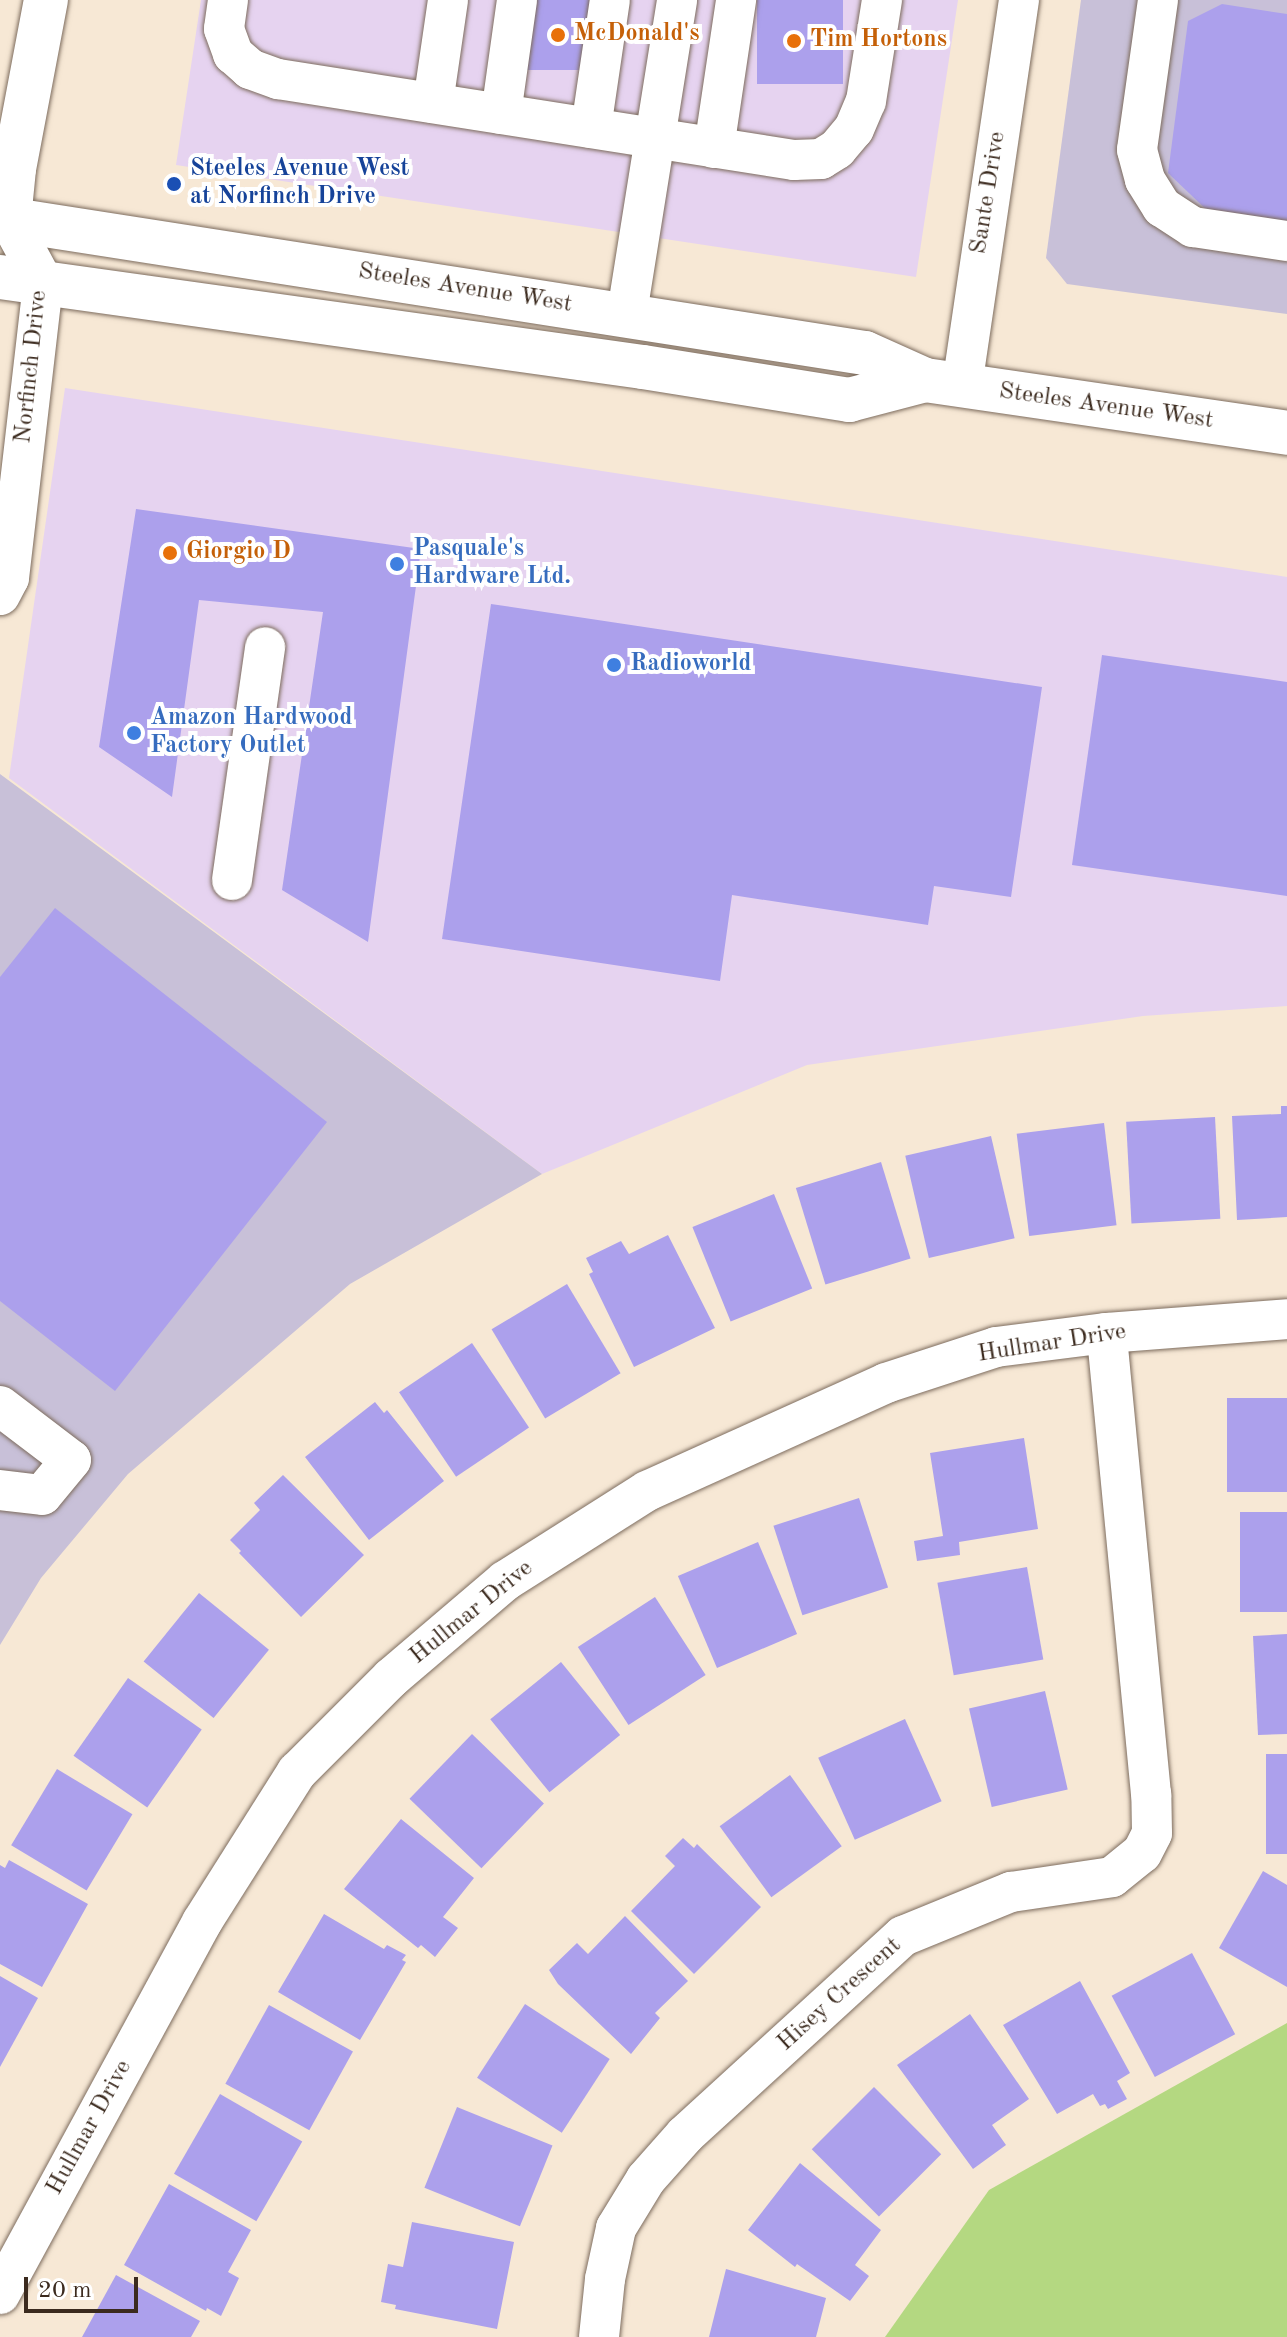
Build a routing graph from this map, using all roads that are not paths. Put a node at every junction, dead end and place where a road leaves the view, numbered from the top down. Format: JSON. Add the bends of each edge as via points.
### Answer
{"nodes":[{"id":1,"x":46,"y":0,"type":"edge"},
{"id":2,"x":228,"y":0,"type":"edge"},
{"id":3,"x":448,"y":0,"type":"edge"},
{"id":4,"x":517,"y":0,"type":"edge"},
{"id":5,"x":610,"y":0,"type":"edge"},
{"id":6,"x":677,"y":0,"type":"edge"},
{"id":7,"x":736,"y":0,"type":"edge"},
{"id":8,"x":1019,"y":0,"type":"edge"},
{"id":9,"x":1158,"y":0,"type":"edge"},
{"id":10,"x":874,"y":10,"type":"edge"},
{"id":11,"x":433,"y":103,"type":"junction"},
{"id":12,"x":501,"y":114,"type":"junction"},
{"id":13,"x":591,"y":128,"type":"junction"},
{"id":14,"x":656,"y":138,"type":"junction"},
{"id":15,"x":714,"y":148,"type":"junction"},
{"id":16,"x":3,"y":227,"type":"edge"},
{"id":17,"x":1287,"y":241,"type":"edge"},
{"id":18,"x":0,"y":277,"type":"edge"},
{"id":19,"x":43,"y":282,"type":"junction"},
{"id":20,"x":459,"y":288,"type":"junction"},
{"id":21,"x":627,"y":313,"type":"junction"},
{"id":22,"x":451,"y":340,"type":"junction"},
{"id":23,"x":944,"y":383,"type":"junction"},
{"id":24,"x":1287,"y":433,"type":"edge"},
{"id":25,"x":0,"y":595,"type":"edge"},
{"id":26,"x":265,"y":647,"type":"dead end"},
{"id":27,"x":232,"y":880,"type":"dead end"},
{"id":28,"x":1287,"y":1319,"type":"edge"},
{"id":29,"x":1107,"y":1333,"type":"junction"},
{"id":30,"x":0,"y":1406,"type":"edge"},
{"id":31,"x":0,"y":1490,"type":"edge"},
{"id":32,"x":0,"y":2294,"type":"edge"},
{"id":33,"x":599,"y":2337,"type":"edge"}],
"edges":[{"from":1,"to":16,"type":"main road"},
{"from":2,"to":11,"type":"street","via":[[224,29],[233,54],[250,69],[278,79]]},
{"from":3,"to":11,"type":"street"},
{"from":4,"to":12,"type":"street"},
{"from":5,"to":13,"type":"street"},
{"from":6,"to":14,"type":"street"},
{"from":7,"to":15,"type":"street"},
{"from":8,"to":23,"type":"street","name":"Sante Drive"},
{"from":9,"to":17,"type":"street","via":[[1137,150],[1145,180],[1162,207],[1193,227]]},
{"from":10,"to":15,"type":"street","via":[[866,101],[854,129],[837,149],[821,159],[794,160]]},
{"from":11,"to":12,"type":"street"},
{"from":12,"to":13,"type":"street"},
{"from":13,"to":14,"type":"street"},
{"from":14,"to":15,"type":"street"},
{"from":14,"to":21,"type":"street"},
{"from":16,"to":19,"type":"street","name":"Norfinch Drive"},
{"from":16,"to":20,"type":"main road","name":"Steeles Avenue West"},
{"from":18,"to":19,"type":"main road","name":"Steeles Avenue West"},
{"from":19,"to":22,"type":"main road","name":"Steeles Avenue West"},
{"from":19,"to":25,"type":"street","name":"Norfinch Drive","via":[[9,578]]},
{"from":20,"to":21,"type":"main road","name":"Steeles Avenue West"},
{"from":20,"to":22,"type":"main road"},
{"from":21,"to":23,"type":"main road","name":"Steeles Avenue West","via":[[865,353]]},
{"from":22,"to":23,"type":"main road","name":"Steeles Avenue West","via":[[849,400]]},
{"from":23,"to":24,"type":"main road","name":"Steeles Avenue West"},
{"from":26,"to":27,"type":"street"},
{"from":28,"to":29,"type":"street","name":"Hullmar Drive"},
{"from":29,"to":32,"type":"street","name":"Hullmar Drive","via":[[996,1347],[886,1383],[647,1491],[505,1581],[391,1678],[297,1772],[202,1922]]},
{"from":29,"to":33,"type":"street","name":"Hisey Crescent","via":[[1151,1794],[1152,1833],[1142,1853],[1112,1877],[1011,1892],[903,1936],[685,2135],[646,2179],[616,2228]]},
{"from":30,"to":31,"type":"street","via":[[71,1460],[42,1495]]}]}
